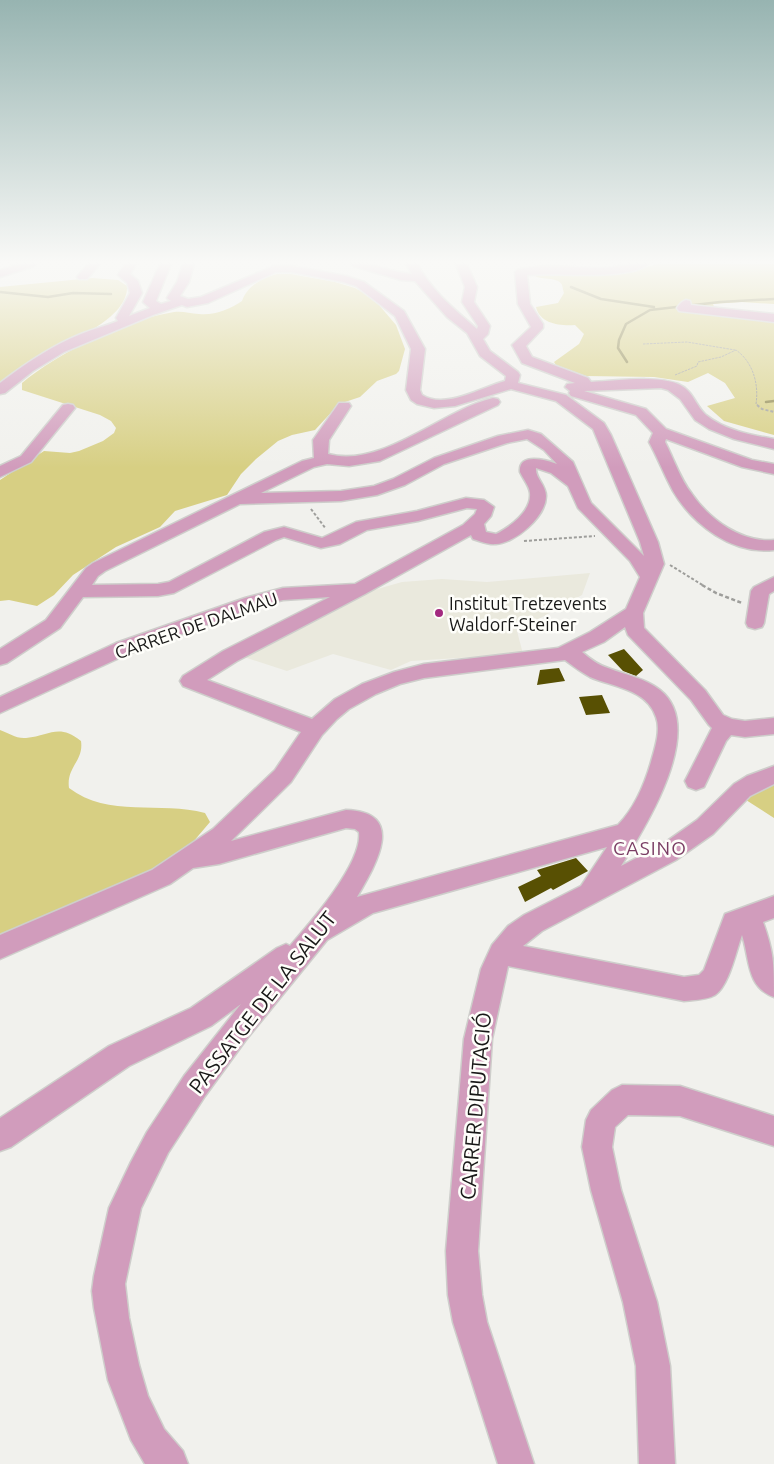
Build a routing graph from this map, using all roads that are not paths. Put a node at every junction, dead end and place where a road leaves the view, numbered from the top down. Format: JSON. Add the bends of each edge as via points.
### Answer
{"nodes":[{"id":1,"x":97,"y":332,"type":"edge"},
{"id":2,"x":409,"y":332,"type":"edge"},
{"id":3,"x":472,"y":332,"type":"edge"},
{"id":4,"x":482,"y":332,"type":"edge"},
{"id":5,"x":532,"y":332,"type":"edge"},
{"id":6,"x":477,"y":337,"type":"junction"},
{"id":7,"x":517,"y":386,"type":"junction"},
{"id":8,"x":586,"y":387,"type":"junction"},
{"id":9,"x":0,"y":390,"type":"edge"},
{"id":10,"x":559,"y":392,"type":"junction"},
{"id":11,"x":344,"y":406,"type":"dead end"},
{"id":12,"x":68,"y":408,"type":"dead end"},
{"id":13,"x":661,"y":432,"type":"junction"},
{"id":14,"x":774,"y":444,"type":"edge"},
{"id":15,"x":327,"y":459,"type":"junction"},
{"id":16,"x":774,"y":469,"type":"edge"},
{"id":17,"x":0,"y":472,"type":"edge"},
{"id":18,"x":576,"y":485,"type":"junction"},
{"id":19,"x":237,"y":499,"type":"junction"},
{"id":20,"x":475,"y":523,"type":"junction"},
{"id":21,"x":774,"y":545,"type":"edge"},
{"id":22,"x":650,"y":578,"type":"junction"},
{"id":23,"x":774,"y":583,"type":"edge"},
{"id":24,"x":359,"y":590,"type":"junction"},
{"id":25,"x":78,"y":591,"type":"junction"},
{"id":26,"x":634,"y":613,"type":"junction"},
{"id":27,"x":756,"y":616,"type":"road end"},
{"id":28,"x":568,"y":652,"type":"junction"},
{"id":29,"x":0,"y":658,"type":"edge"},
{"id":30,"x":0,"y":706,"type":"edge"},
{"id":31,"x":727,"y":726,"type":"junction"},
{"id":32,"x":774,"y":726,"type":"edge"},
{"id":33,"x":315,"y":729,"type":"junction"},
{"id":34,"x":774,"y":775,"type":"edge"},
{"id":35,"x":696,"y":781,"type":"dead end"},
{"id":36,"x":634,"y":823,"type":"junction"},
{"id":37,"x":187,"y":859,"type":"junction"},
{"id":38,"x":589,"y":893,"type":"junction"},
{"id":39,"x":774,"y":907,"type":"edge"},
{"id":40,"x":748,"y":918,"type":"junction"},
{"id":41,"x":316,"y":934,"type":"junction"},
{"id":42,"x":0,"y":947,"type":"edge"},
{"id":43,"x":501,"y":953,"type":"junction"},
{"id":44,"x":774,"y":985,"type":"edge"},
{"id":45,"x":774,"y":1131,"type":"edge"},
{"id":46,"x":0,"y":1136,"type":"edge"},
{"id":47,"x":170,"y":1464,"type":"edge"},
{"id":48,"x":516,"y":1464,"type":"edge"},
{"id":49,"x":657,"y":1464,"type":"edge"}],
"edges":[{"from":1,"to":9,"type":"street","via":[[59,349]]},
{"from":2,"to":7,"type":"street","via":[[418,349],[413,390],[422,401],[434,404],[455,402],[505,385]]},
{"from":3,"to":6,"type":"street"},
{"from":4,"to":6,"type":"street"},
{"from":5,"to":8,"type":"street","via":[[519,345],[524,355],[534,363],[583,382]]},
{"from":6,"to":7,"type":"street","via":[[479,346],[513,375]]},
{"from":7,"to":10,"type":"street"},
{"from":7,"to":15,"type":"street","via":[[374,458]]},
{"from":8,"to":10,"type":"street"},
{"from":8,"to":14,"type":"street","via":[[662,384],[679,388],[708,423]]},
{"from":10,"to":13,"type":"street","via":[[641,412]]},
{"from":10,"to":22,"type":"street","via":[[598,426],[616,459],[655,564]]},
{"from":11,"to":15,"type":"street","via":[[321,440],[320,456]]},
{"from":12,"to":17,"type":"street","via":[[26,459]]},
{"from":13,"to":16,"type":"street","via":[[748,464]]},
{"from":13,"to":21,"type":"street","via":[[657,442],[686,497],[737,540],[755,547]]},
{"from":15,"to":19,"type":"street","via":[[308,464]]},
{"from":18,"to":19,"type":"street","via":[[567,466],[549,446],[528,434],[502,439],[439,461],[377,490],[340,496]]},
{"from":18,"to":20,"type":"street","via":[[558,469],[532,463],[526,468],[538,492],[538,500],[524,522],[508,535],[495,539],[479,535]]},
{"from":18,"to":22,"type":"street","via":[[584,505],[636,557]]},
{"from":19,"to":25,"type":"street","via":[[99,567]]},
{"from":20,"to":24,"type":"street","name":"CARRER DE DALMAU"},
{"from":20,"to":25,"type":"street","via":[[484,516],[486,507],[466,503],[362,526],[321,543],[284,532],[270,536],[174,587]]},
{"from":22,"to":26,"type":"street"},
{"from":23,"to":27,"type":"street","via":[[760,591]]},
{"from":24,"to":30,"type":"street","name":"CARRER DE DALMAU","via":[[283,594],[252,602],[123,648]]},
{"from":24,"to":33,"type":"street","via":[[230,656],[190,681]]},
{"from":25,"to":29,"type":"street","via":[[53,624]]},
{"from":26,"to":28,"type":"street"},
{"from":26,"to":31,"type":"street","via":[[635,630],[698,695],[716,720]]},
{"from":28,"to":33,"type":"street","via":[[424,670],[394,679],[342,704]]},
{"from":28,"to":36,"type":"street","via":[[590,668],[650,693],[660,701],[668,718],[668,738],[653,790]]},
{"from":31,"to":32,"type":"street","via":[[745,729]]},
{"from":31,"to":35,"type":"street","via":[[717,736]]},
{"from":33,"to":37,"type":"street","via":[[273,787],[220,836]]},
{"from":34,"to":38,"type":"street","name":"CARRER DIPUTACIÓ","via":[[742,790],[705,826],[668,854]]},
{"from":36,"to":38,"type":"street"},
{"from":36,"to":41,"type":"street","via":[[625,833],[367,904]]},
{"from":37,"to":41,"type":"street","name":"PASSATGE DE LA SALUT","via":[[218,854],[346,819],[364,821],[372,835],[368,856]]},
{"from":37,"to":42,"type":"street","via":[[161,877]]},
{"from":38,"to":43,"type":"street","name":"CARRER DIPUTACIÓ","via":[[533,923],[517,934]]},
{"from":39,"to":40,"type":"street"},
{"from":40,"to":43,"type":"street","via":[[734,922],[714,977],[706,986],[684,989]]},
{"from":40,"to":44,"type":"street","via":[[759,947],[763,973]]},
{"from":41,"to":46,"type":"street","via":[[201,1017],[119,1056]]},
{"from":41,"to":47,"type":"street","name":"PASSATGE DE LA SALUT","via":[[220,1048],[165,1131],[127,1204],[108,1285],[122,1369],[143,1428]]},
{"from":43,"to":48,"type":"street","name":"CARRER DIPUTACIÓ","via":[[494,969],[478,1039],[462,1251],[470,1322]]},
{"from":45,"to":49,"type":"street","via":[[680,1101],[622,1100],[601,1120],[598,1156],[640,1302],[653,1366]]}]}
